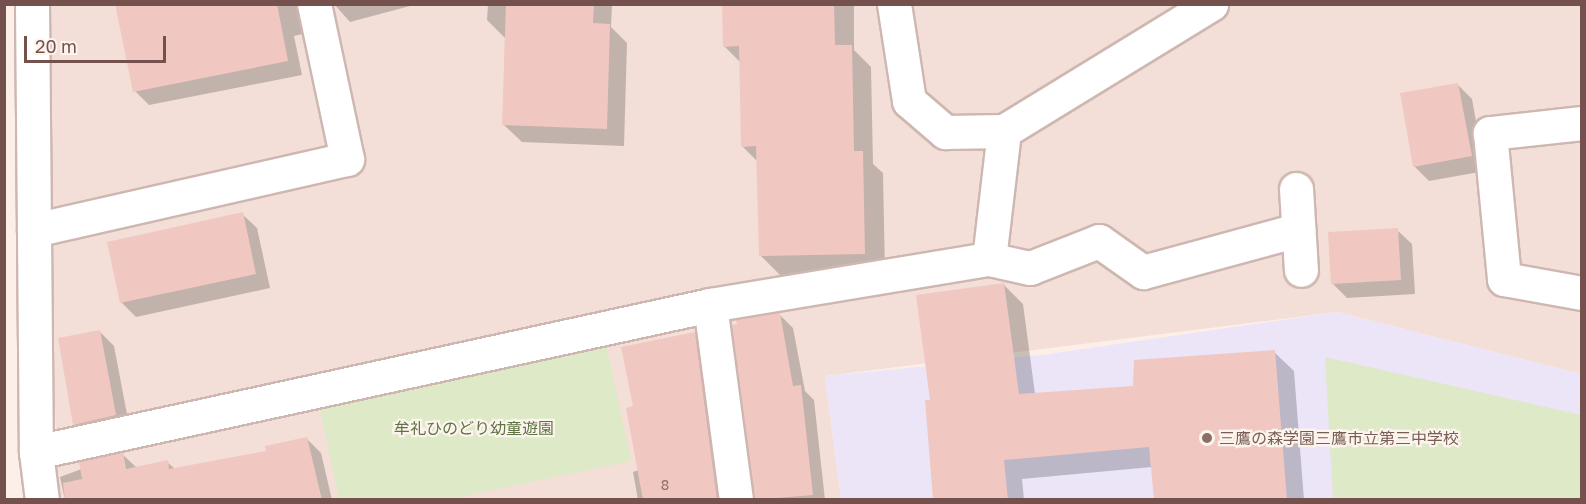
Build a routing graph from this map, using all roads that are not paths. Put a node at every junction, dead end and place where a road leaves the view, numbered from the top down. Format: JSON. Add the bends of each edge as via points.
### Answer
{"nodes":[{"id":1,"x":32,"y":4,"type":"edge"},
{"id":2,"x":314,"y":4,"type":"edge"},
{"id":3,"x":894,"y":4,"type":"edge"},
{"id":4,"x":1210,"y":4,"type":"edge"},
{"id":5,"x":1581,"y":123,"type":"edge"},
{"id":6,"x":1004,"y":131,"type":"junction"},
{"id":7,"x":1296,"y":189,"type":"dead end"},
{"id":8,"x":34,"y":230,"type":"junction"},
{"id":9,"x":1298,"y":230,"type":"junction"},
{"id":10,"x":989,"y":259,"type":"junction"},
{"id":11,"x":1301,"y":270,"type":"dead end"},
{"id":12,"x":1581,"y":293,"type":"edge"},
{"id":13,"x":710,"y":305,"type":"junction"},
{"id":14,"x":36,"y":452,"type":"junction"},
{"id":15,"x":42,"y":500,"type":"edge"},
{"id":16,"x":736,"y":500,"type":"edge"}],
"edges":[{"from":1,"to":8,"type":"street"},
{"from":2,"to":8,"type":"street","via":[[347,159]]},
{"from":3,"to":6,"type":"street","via":[[909,101],[945,132]]},
{"from":4,"to":6,"type":"street"},
{"from":5,"to":12,"type":"street","via":[[1490,133],[1504,279]]},
{"from":6,"to":10,"type":"street"},
{"from":7,"to":9,"type":"street"},
{"from":8,"to":14,"type":"street"},
{"from":9,"to":10,"type":"street","via":[[1143,272],[1099,241],[1030,268]]},
{"from":9,"to":11,"type":"street"},
{"from":10,"to":13,"type":"street"},
{"from":13,"to":14,"type":"street"},
{"from":13,"to":16,"type":"street"},
{"from":14,"to":15,"type":"street"}]}
